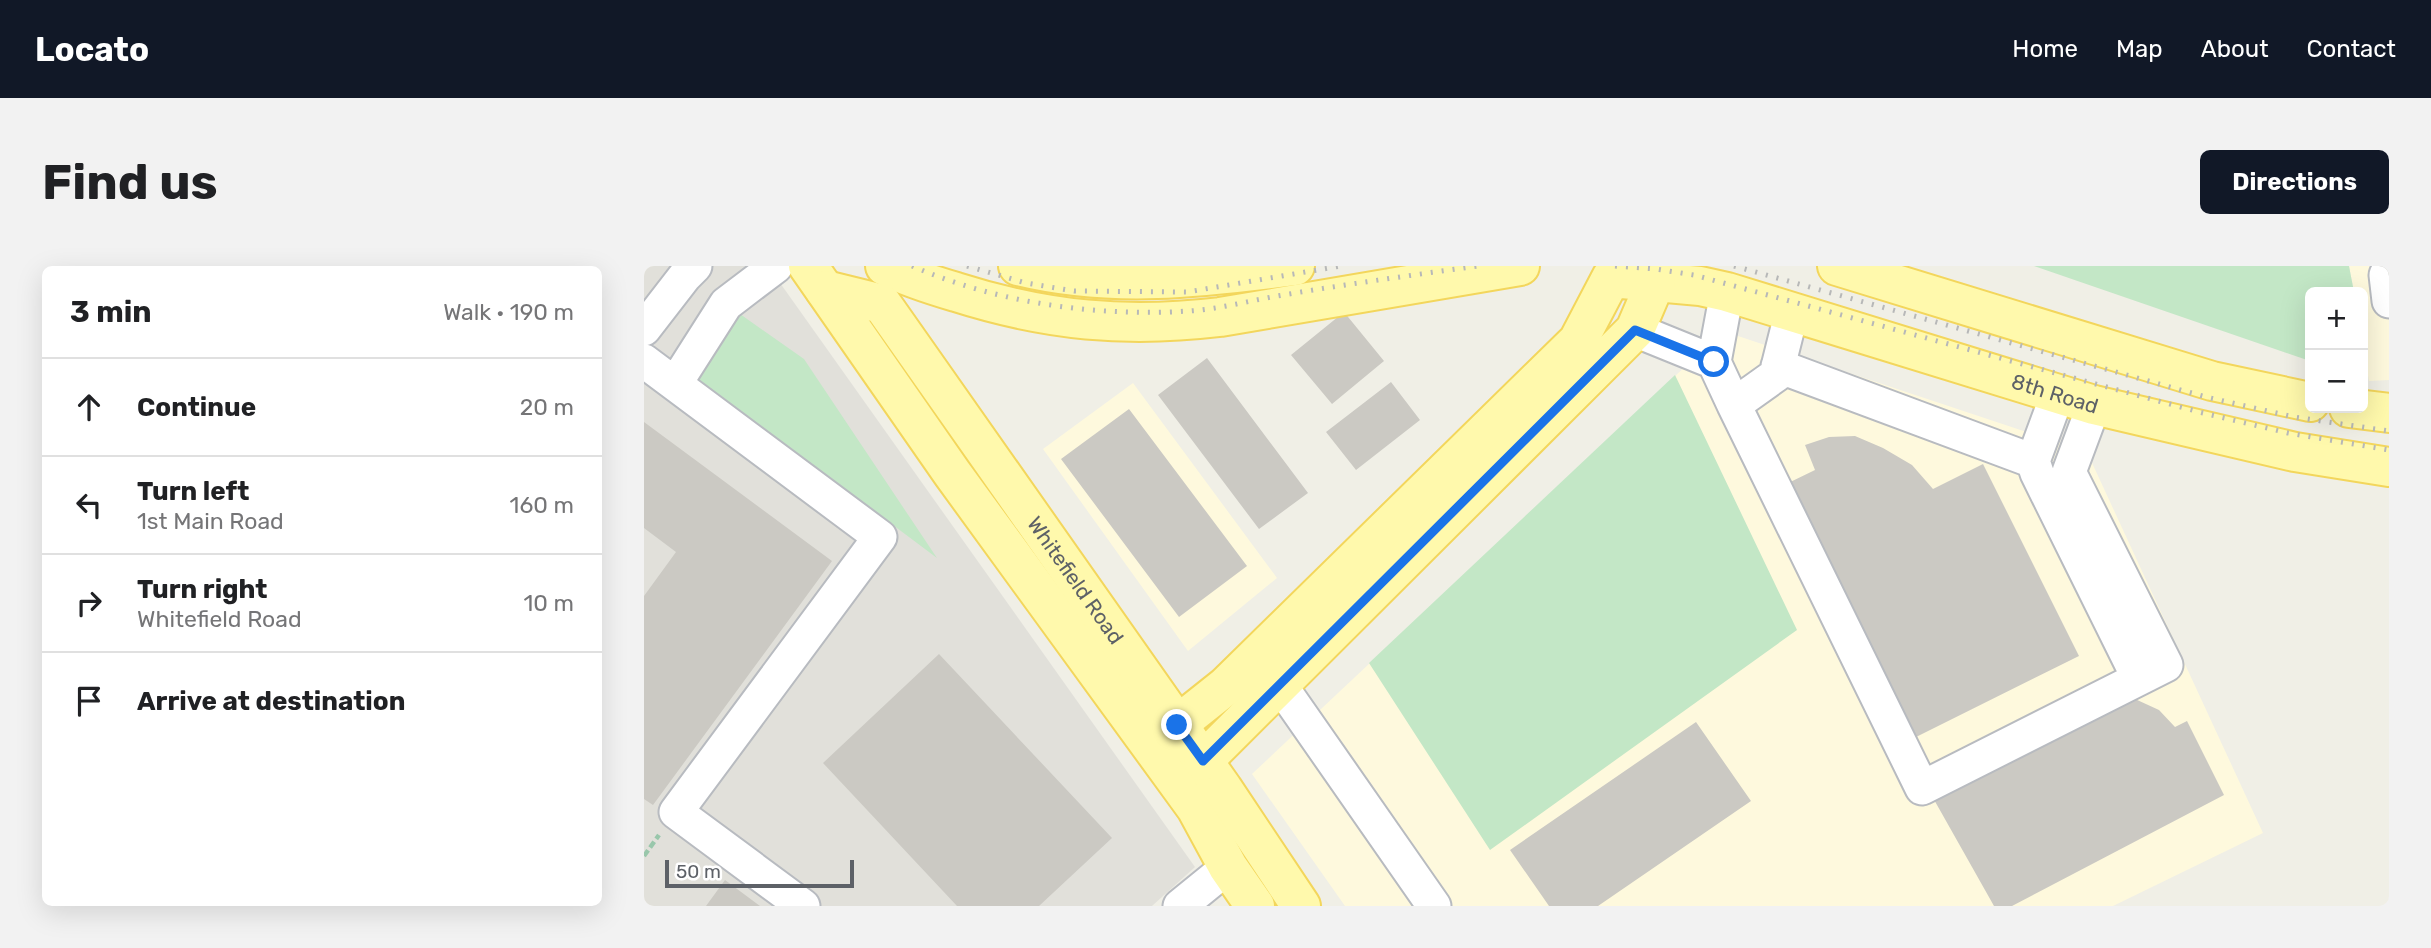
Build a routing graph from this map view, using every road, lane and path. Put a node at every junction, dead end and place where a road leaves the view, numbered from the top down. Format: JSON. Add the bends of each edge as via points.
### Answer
{"nodes":[{"id":1,"x":695,"y":266,"type":"edge"},
{"id":2,"x":776,"y":266,"type":"edge"},
{"id":3,"x":885,"y":266,"type":"edge"},
{"id":4,"x":1018,"y":266,"type":"edge"},
{"id":5,"x":1295,"y":266,"type":"edge"},
{"id":6,"x":1520,"y":266,"type":"edge"},
{"id":7,"x":1837,"y":266,"type":"edge"},
{"id":8,"x":2389,"y":275,"type":"edge"},
{"id":9,"x":817,"y":278,"type":"edge"},
{"id":10,"x":1656,"y":281,"type":"junction"},
{"id":11,"x":1727,"y":292,"type":"junction"},
{"id":12,"x":2389,"y":301,"type":"edge"},
{"id":13,"x":1792,"y":310,"type":"junction"},
{"id":14,"x":644,"y":329,"type":"edge"},
{"id":15,"x":1635,"y":330,"type":"junction"},
{"id":16,"x":644,"y":361,"type":"edge"},
{"id":17,"x":1714,"y":362,"type":"junction"},
{"id":18,"x":1778,"y":366,"type":"junction"},
{"id":19,"x":676,"y":384,"type":"junction"},
{"id":20,"x":2058,"y":393,"type":"junction"},
{"id":21,"x":2305,"y":401,"type":"edge"},
{"id":22,"x":2094,"y":404,"type":"junction"},
{"id":23,"x":1734,"y":405,"type":"junction"},
{"id":24,"x":2368,"y":410,"type":"edge"},
{"id":25,"x":2389,"y":413,"type":"edge"},
{"id":26,"x":2033,"y":461,"type":"junction"},
{"id":27,"x":2389,"y":467,"type":"edge"},
{"id":28,"x":2138,"y":677,"type":"junction"},
{"id":29,"x":1280,"y":685,"type":"junction"},
{"id":30,"x":1177,"y":725,"type":"junction"},
{"id":31,"x":1203,"y":761,"type":"junction"},
{"id":32,"x":1228,"y":867,"type":"junction"},
{"id":33,"x":1249,"y":904,"type":"edge"},
{"id":34,"x":803,"y":906,"type":"edge"},
{"id":35,"x":1180,"y":906,"type":"edge"},
{"id":36,"x":1301,"y":906,"type":"edge"},
{"id":37,"x":1434,"y":906,"type":"edge"}],
"edges":[{"from":1,"to":14,"type":"street"},
{"from":2,"to":19,"type":"street","via":[[726,304]]},
{"from":3,"to":6,"type":"main road","via":[[988,302],[1046,316],[1111,323],[1220,317]]},
{"from":4,"to":5,"type":"main road","via":[[1054,275],[1145,280]]},
{"from":7,"to":21,"type":"main road","via":[[2212,381]]},
{"from":8,"to":12,"type":"street"},
{"from":9,"to":30,"type":"main road","name":"Whitefield Road","via":[[882,303]]},
{"from":9,"to":32,"type":"main road","name":"Whitefield Road","via":[[952,473],[1196,808]]},
{"from":10,"to":11,"type":"main road","name":"8th Road"},
{"from":10,"to":15,"type":"main road"},
{"from":10,"to":30,"type":"main road","name":"8th Road","via":[[1611,278],[1578,341],[1226,686]]},
{"from":11,"to":13,"type":"main road","name":"8th Road"},
{"from":11,"to":17,"type":"street"},
{"from":13,"to":18,"type":"street"},
{"from":13,"to":20,"type":"main road","name":"8th Road"},
{"from":15,"to":17,"type":"street"},
{"from":15,"to":29,"type":"main road"},
{"from":16,"to":19,"type":"street"},
{"from":17,"to":23,"type":"street"},
{"from":18,"to":23,"type":"street","via":[[1776,375]]},
{"from":18,"to":26,"type":"street"},
{"from":19,"to":34,"type":"street","via":[[880,537],[676,812]]},
{"from":20,"to":22,"type":"main road","name":"8th Road"},
{"from":20,"to":26,"type":"street"},
{"from":22,"to":27,"type":"main road","name":"8th Road","via":[[2295,453]]},
{"from":22,"to":28,"type":"street","via":[[2069,472],[2166,664]]},
{"from":23,"to":28,"type":"street","via":[[1922,788]]},
{"from":24,"to":25,"type":"main road"},
{"from":26,"to":28,"type":"street"},
{"from":29,"to":31,"type":"main road"},
{"from":29,"to":37,"type":"street"},
{"from":30,"to":31,"type":"main road","name":"Whitefield Road"},
{"from":31,"to":36,"type":"main road","name":"Whitefield Road"},
{"from":32,"to":33,"type":"main road","name":"Whitefield Road"},
{"from":32,"to":35,"type":"street"}]}
